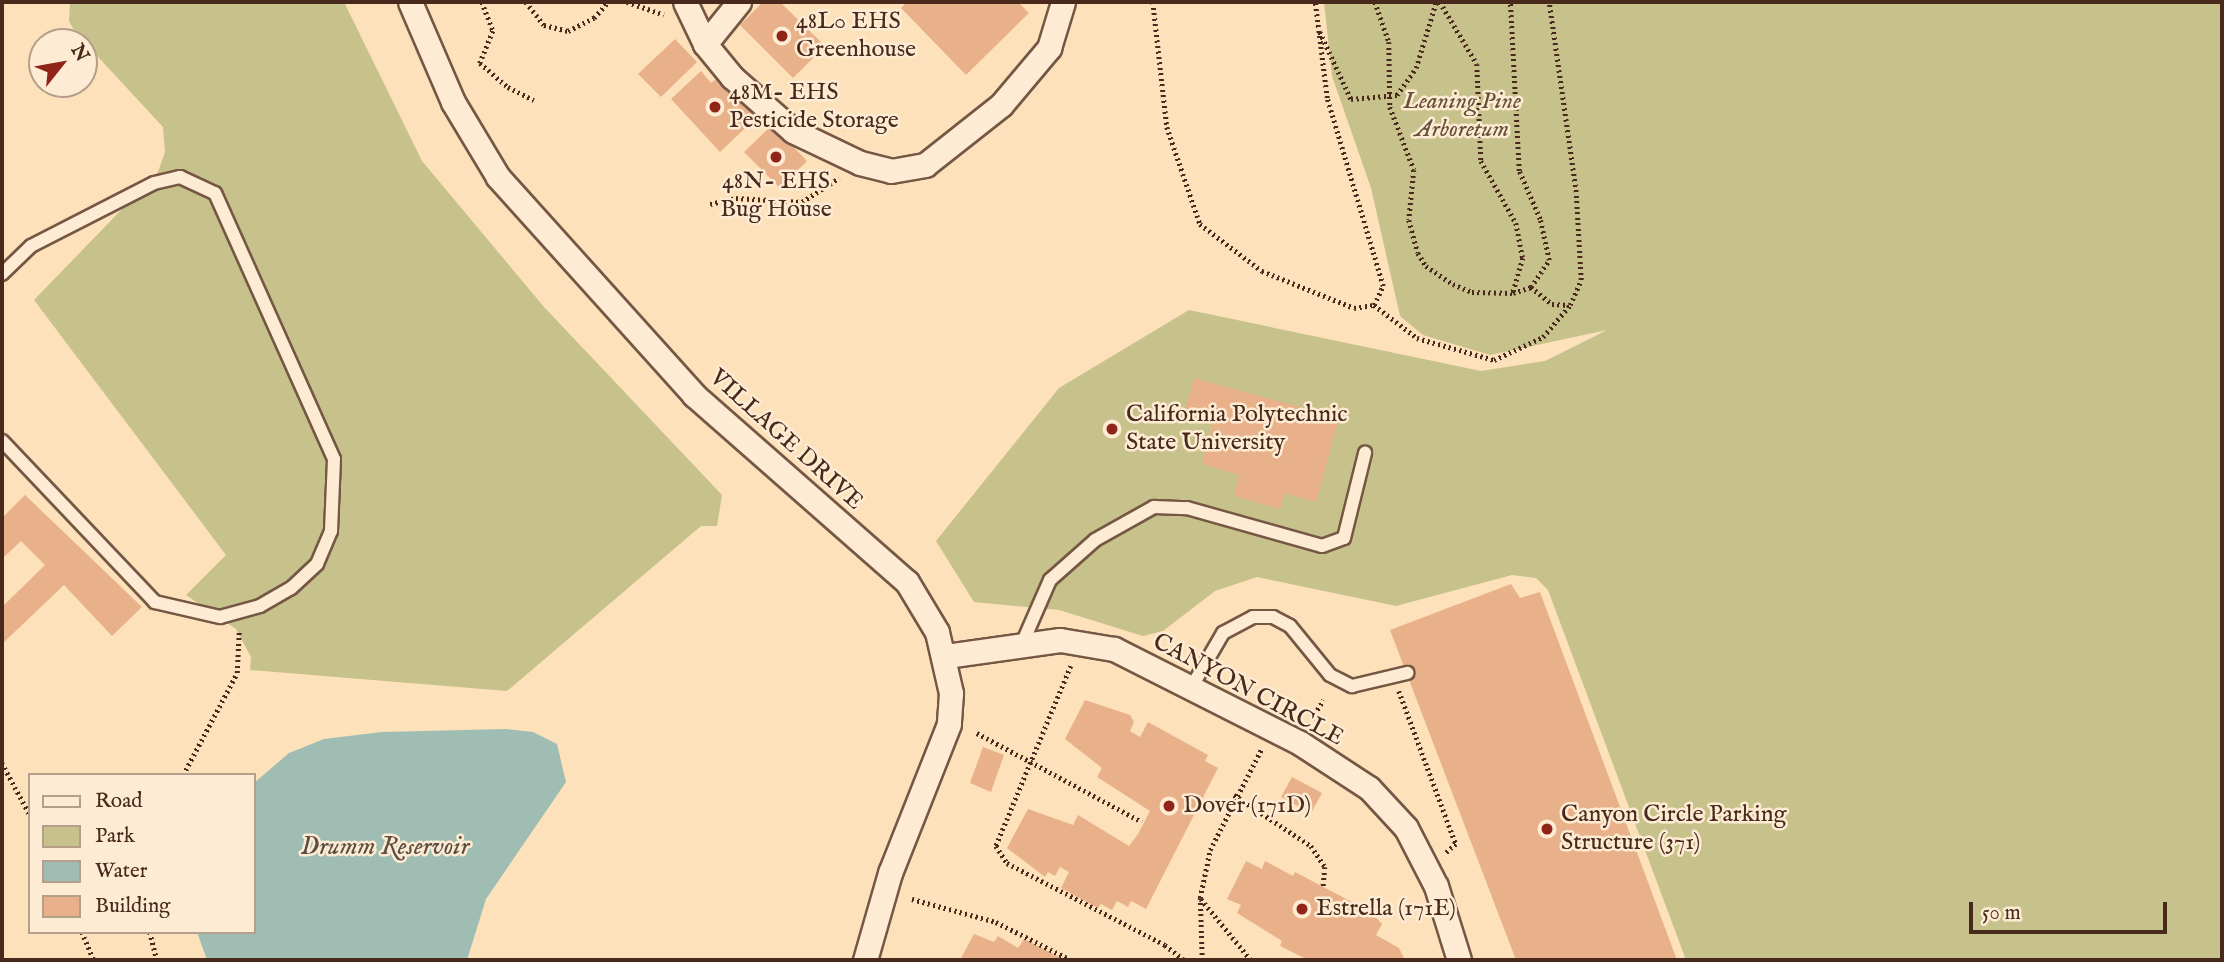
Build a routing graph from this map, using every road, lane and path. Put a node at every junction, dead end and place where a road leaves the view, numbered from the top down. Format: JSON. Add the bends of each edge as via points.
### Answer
{"nodes":[{"id":1,"x":410,"y":2,"type":"edge"},
{"id":2,"x":482,"y":2,"type":"edge"},
{"id":3,"x":526,"y":2,"type":"edge"},
{"id":4,"x":608,"y":2,"type":"edge"},
{"id":5,"x":627,"y":2,"type":"edge"},
{"id":6,"x":739,"y":2,"type":"edge"},
{"id":7,"x":1063,"y":2,"type":"edge"},
{"id":8,"x":1153,"y":2,"type":"edge"},
{"id":9,"x":1315,"y":2,"type":"edge"},
{"id":10,"x":1376,"y":2,"type":"edge"},
{"id":11,"x":1438,"y":2,"type":"edge"},
{"id":12,"x":1510,"y":2,"type":"edge"},
{"id":13,"x":1549,"y":2,"type":"edge"},
{"id":14,"x":688,"y":12,"type":"edge"},
{"id":15,"x":1317,"y":26,"type":"junction"},
{"id":16,"x":705,"y":44,"type":"junction"},
{"id":17,"x":1389,"y":96,"type":"junction"},
{"id":18,"x":534,"y":100,"type":"dead end"},
{"id":19,"x":860,"y":163,"type":"junction"},
{"id":20,"x":710,"y":205,"type":"dead end"},
{"id":21,"x":2,"y":274,"type":"edge"},
{"id":22,"x":1531,"y":287,"type":"junction"},
{"id":23,"x":1513,"y":293,"type":"junction"},
{"id":24,"x":1374,"y":305,"type":"junction"},
{"id":25,"x":1570,"y":305,"type":"junction"},
{"id":26,"x":2,"y":441,"type":"edge"},
{"id":27,"x":1365,"y":453,"type":"dead end"},
{"id":28,"x":240,"y":613,"type":"junction"},
{"id":29,"x":1022,"y":644,"type":"junction"},
{"id":30,"x":946,"y":656,"type":"junction"},
{"id":31,"x":1074,"y":658,"type":"dead end"},
{"id":32,"x":1400,"y":675,"type":"joint"},
{"id":33,"x":1191,"y":688,"type":"junction"},
{"id":34,"x":1323,"y":701,"type":"dead end"},
{"id":35,"x":1308,"y":725,"type":"dead end"},
{"id":36,"x":976,"y":733,"type":"dead end"},
{"id":37,"x":1262,"y":748,"type":"dead end"},
{"id":38,"x":2,"y":763,"type":"edge"},
{"id":39,"x":1033,"y":763,"type":"junction"},
{"id":40,"x":184,"y":773,"type":"edge"},
{"id":41,"x":1234,"y":795,"type":"junction"},
{"id":42,"x":28,"y":811,"type":"edge"},
{"id":43,"x":1142,"y":822,"type":"dead end"},
{"id":44,"x":1443,"y":856,"type":"dead end"},
{"id":45,"x":1323,"y":888,"type":"dead end"},
{"id":46,"x":1200,"y":898,"type":"junction"},
{"id":47,"x":912,"y":899,"type":"dead end"},
{"id":48,"x":83,"y":934,"type":"edge"},
{"id":49,"x":150,"y":934,"type":"edge"},
{"id":50,"x":94,"y":960,"type":"edge"},
{"id":51,"x":154,"y":960,"type":"edge"},
{"id":52,"x":865,"y":960,"type":"edge"},
{"id":53,"x":1071,"y":960,"type":"edge"},
{"id":54,"x":1184,"y":960,"type":"edge"},
{"id":55,"x":1202,"y":960,"type":"edge"},
{"id":56,"x":1251,"y":960,"type":"edge"},
{"id":57,"x":1459,"y":960,"type":"edge"}],
"edges":[{"from":1,"to":30,"type":"street","name":"VILLAGE DRIVE","via":[[459,113],[498,177],[694,395],[907,582],[924,605]]},
{"from":2,"to":18,"type":"path","via":[[493,31],[480,63],[508,88]]},
{"from":3,"to":4,"type":"path","via":[[544,25],[568,31],[594,18]]},
{"from":5,"to":14,"type":"path"},
{"from":6,"to":16,"type":"street"},
{"from":7,"to":19,"type":"street","via":[[1049,48],[1001,105],[925,165],[891,171]]},
{"from":8,"to":24,"type":"path","via":[[1167,127],[1200,224],[1262,271],[1353,308]]},
{"from":9,"to":15,"type":"path"},
{"from":10,"to":17,"type":"path","via":[[1390,42]]},
{"from":11,"to":17,"type":"path","via":[[1416,68],[1403,89]]},
{"from":11,"to":23,"type":"path","via":[[1478,64],[1481,162],[1516,223],[1523,258]]},
{"from":12,"to":22,"type":"path","via":[[1520,171],[1540,219],[1549,260]]},
{"from":13,"to":25,"type":"path","via":[[1576,192],[1581,281]]},
{"from":14,"to":16,"type":"street"},
{"from":15,"to":17,"type":"path","via":[[1351,99]]},
{"from":15,"to":24,"type":"path","via":[[1326,98],[1383,286]]},
{"from":16,"to":19,"type":"street","via":[[732,77],[793,131]]},
{"from":17,"to":23,"type":"path","via":[[1410,151],[1409,220],[1426,266],[1472,292]]},
{"from":19,"to":20,"type":"path","via":[[802,202],[747,198]]},
{"from":21,"to":28,"type":"lane","via":[[31,246],[154,184],[180,177],[215,193],[334,459],[331,531],[317,564],[291,588]]},
{"from":22,"to":23,"type":"path"},
{"from":22,"to":25,"type":"path","via":[[1552,304]]},
{"from":24,"to":25,"type":"path","via":[[1417,338],[1494,360],[1543,337]]},
{"from":26,"to":28,"type":"lane","via":[[155,601],[219,617]]},
{"from":27,"to":29,"type":"lane","via":[[1344,538],[1322,546],[1187,508],[1154,508],[1094,540],[1050,580]]},
{"from":28,"to":40,"type":"path","via":[[237,673]]},
{"from":29,"to":30,"type":"street","name":"CANYON CIRCLE"},
{"from":29,"to":33,"type":"street","name":"CANYON CIRCLE","via":[[1060,640],[1114,649]]},
{"from":30,"to":52,"type":"street","name":"VILLAGE DRIVE","via":[[949,724],[890,873]]},
{"from":31,"to":39,"type":"path"},
{"from":32,"to":33,"type":"lane","via":[[1352,686],[1330,675],[1290,626],[1273,617],[1253,617],[1223,633]]},
{"from":32,"to":44,"type":"path","via":[[1456,844]]},
{"from":33,"to":57,"type":"street","name":"CANYON CIRCLE","via":[[1300,743],[1369,788],[1405,828],[1425,863]]},
{"from":34,"to":35,"type":"path"},
{"from":36,"to":39,"type":"path"},
{"from":37,"to":41,"type":"path"},
{"from":38,"to":42,"type":"path"},
{"from":39,"to":43,"type":"path"},
{"from":39,"to":54,"type":"path","via":[[996,835],[1000,855]]},
{"from":41,"to":45,"type":"path","via":[[1311,846],[1325,867]]},
{"from":41,"to":46,"type":"path","via":[[1210,850]]},
{"from":46,"to":55,"type":"path"},
{"from":46,"to":56,"type":"path"},
{"from":47,"to":53,"type":"path","via":[[996,922]]},
{"from":48,"to":50,"type":"path"},
{"from":49,"to":51,"type":"path"}]}
